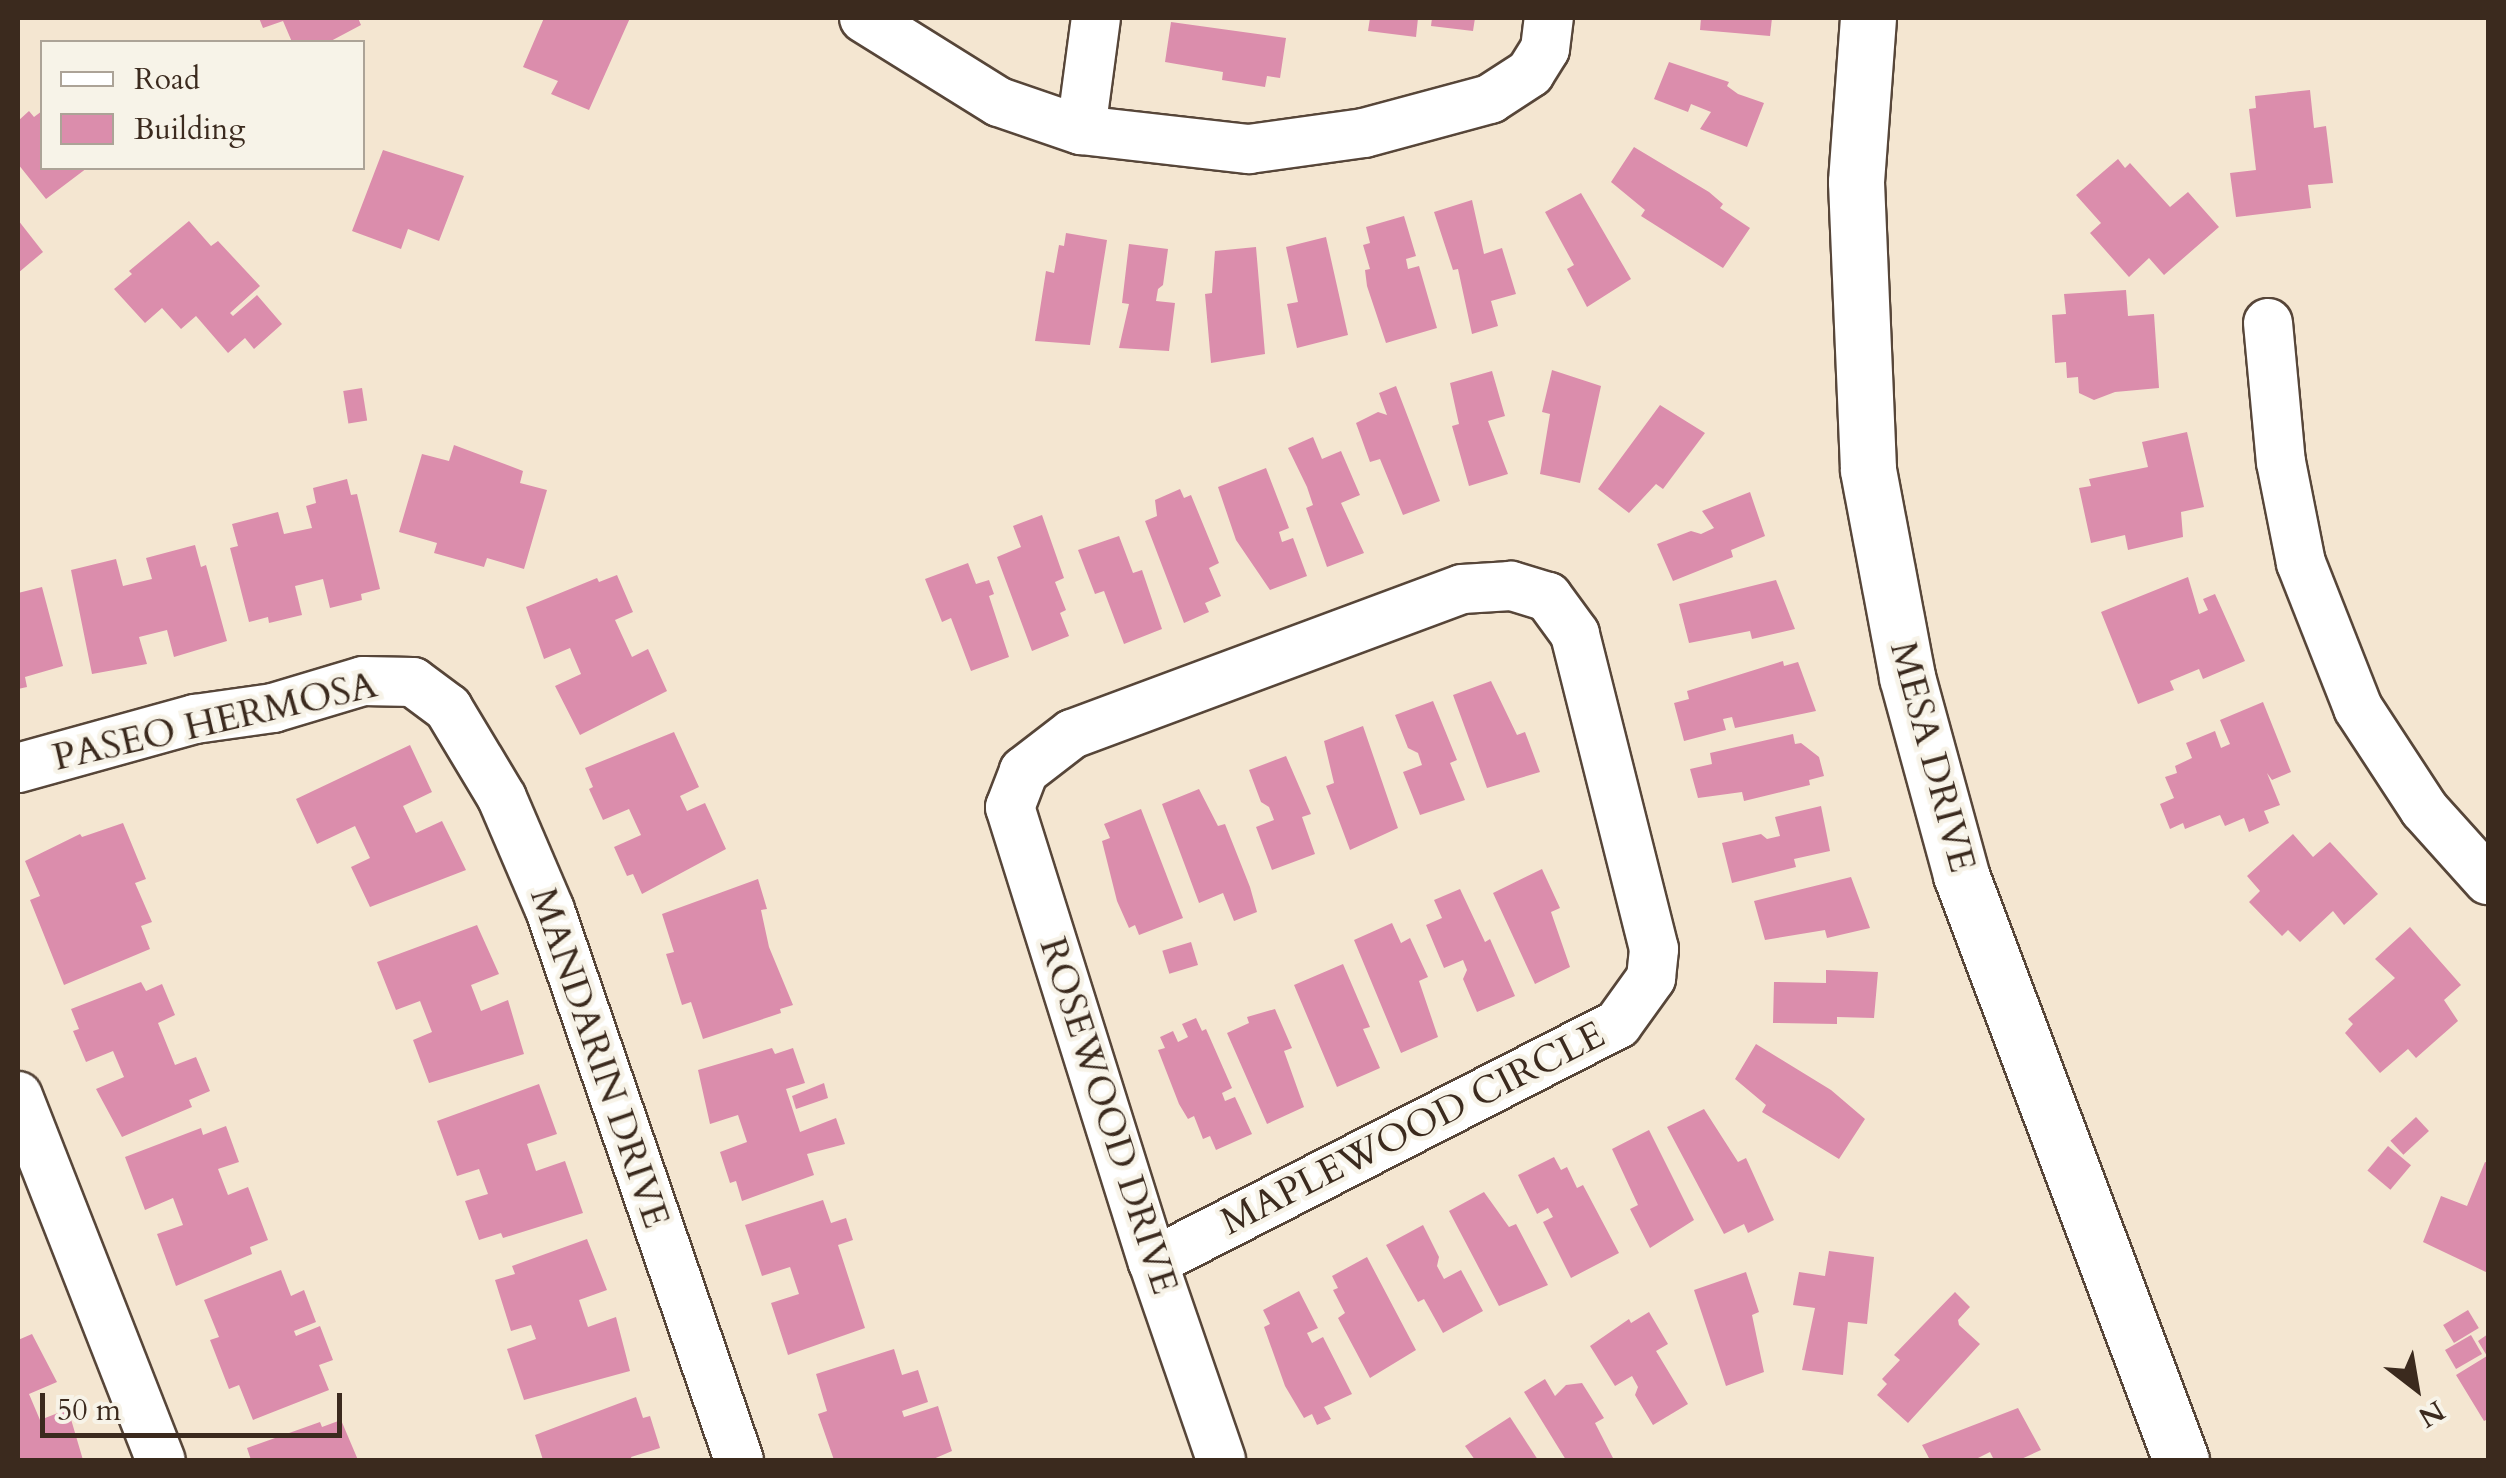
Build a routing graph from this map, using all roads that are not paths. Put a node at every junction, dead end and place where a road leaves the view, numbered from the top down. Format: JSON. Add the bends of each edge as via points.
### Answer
{"nodes":[{"id":1,"x":864,"y":18,"type":"edge"},
{"id":2,"x":1096,"y":18,"type":"edge"},
{"id":3,"x":1549,"y":18,"type":"edge"},
{"id":4,"x":1868,"y":18,"type":"edge"},
{"id":5,"x":1081,"y":130,"type":"junction"},
{"id":6,"x":2268,"y":323,"type":"dead end"},
{"id":7,"x":413,"y":682,"type":"joint"},
{"id":8,"x":18,"y":768,"type":"edge"},
{"id":9,"x":1024,"y":771,"type":"joint"},
{"id":10,"x":2488,"y":880,"type":"edge"},
{"id":11,"x":18,"y":1096,"type":"edge"},
{"id":12,"x":1153,"y":1262,"type":"junction"},
{"id":13,"x":161,"y":1460,"type":"edge"},
{"id":14,"x":739,"y":1460,"type":"edge"},
{"id":15,"x":1221,"y":1460,"type":"edge"},
{"id":16,"x":2181,"y":1460,"type":"edge"}],
"edges":[{"from":1,"to":5,"type":"street","via":[[999,102]]},
{"from":2,"to":5,"type":"street"},
{"from":3,"to":5,"type":"street","via":[[1545,49],[1530,73],[1490,99],[1364,133],[1249,149]]},
{"from":4,"to":16,"type":"main road","name":"MESA DRIVE","via":[[1856,182],[1868,470],[1907,677],[1961,875]]},
{"from":6,"to":10,"type":"street","via":[[2280,462],[2301,564],[2358,708],[2424,809]]},
{"from":7,"to":8,"type":"street","name":"PASEO HERMOSA","via":[[362,681]]},
{"from":7,"to":14,"type":"street","name":"MANDARIN DRIVE","via":[[448,708],[502,798],[550,910]]},
{"from":9,"to":12,"type":"street","name":"ROSEWOOD DRIVE","via":[[1010,807]]},
{"from":9,"to":12,"type":"street","name":"MAPLEWOOD CIRCLE","via":[[1072,734],[1462,589],[1511,586],[1548,597],[1575,634],[1654,949],[1651,978],[1618,1024]]},
{"from":11,"to":13,"type":"street"},
{"from":12,"to":15,"type":"street","name":"ROSEWOOD DRIVE"}]}
